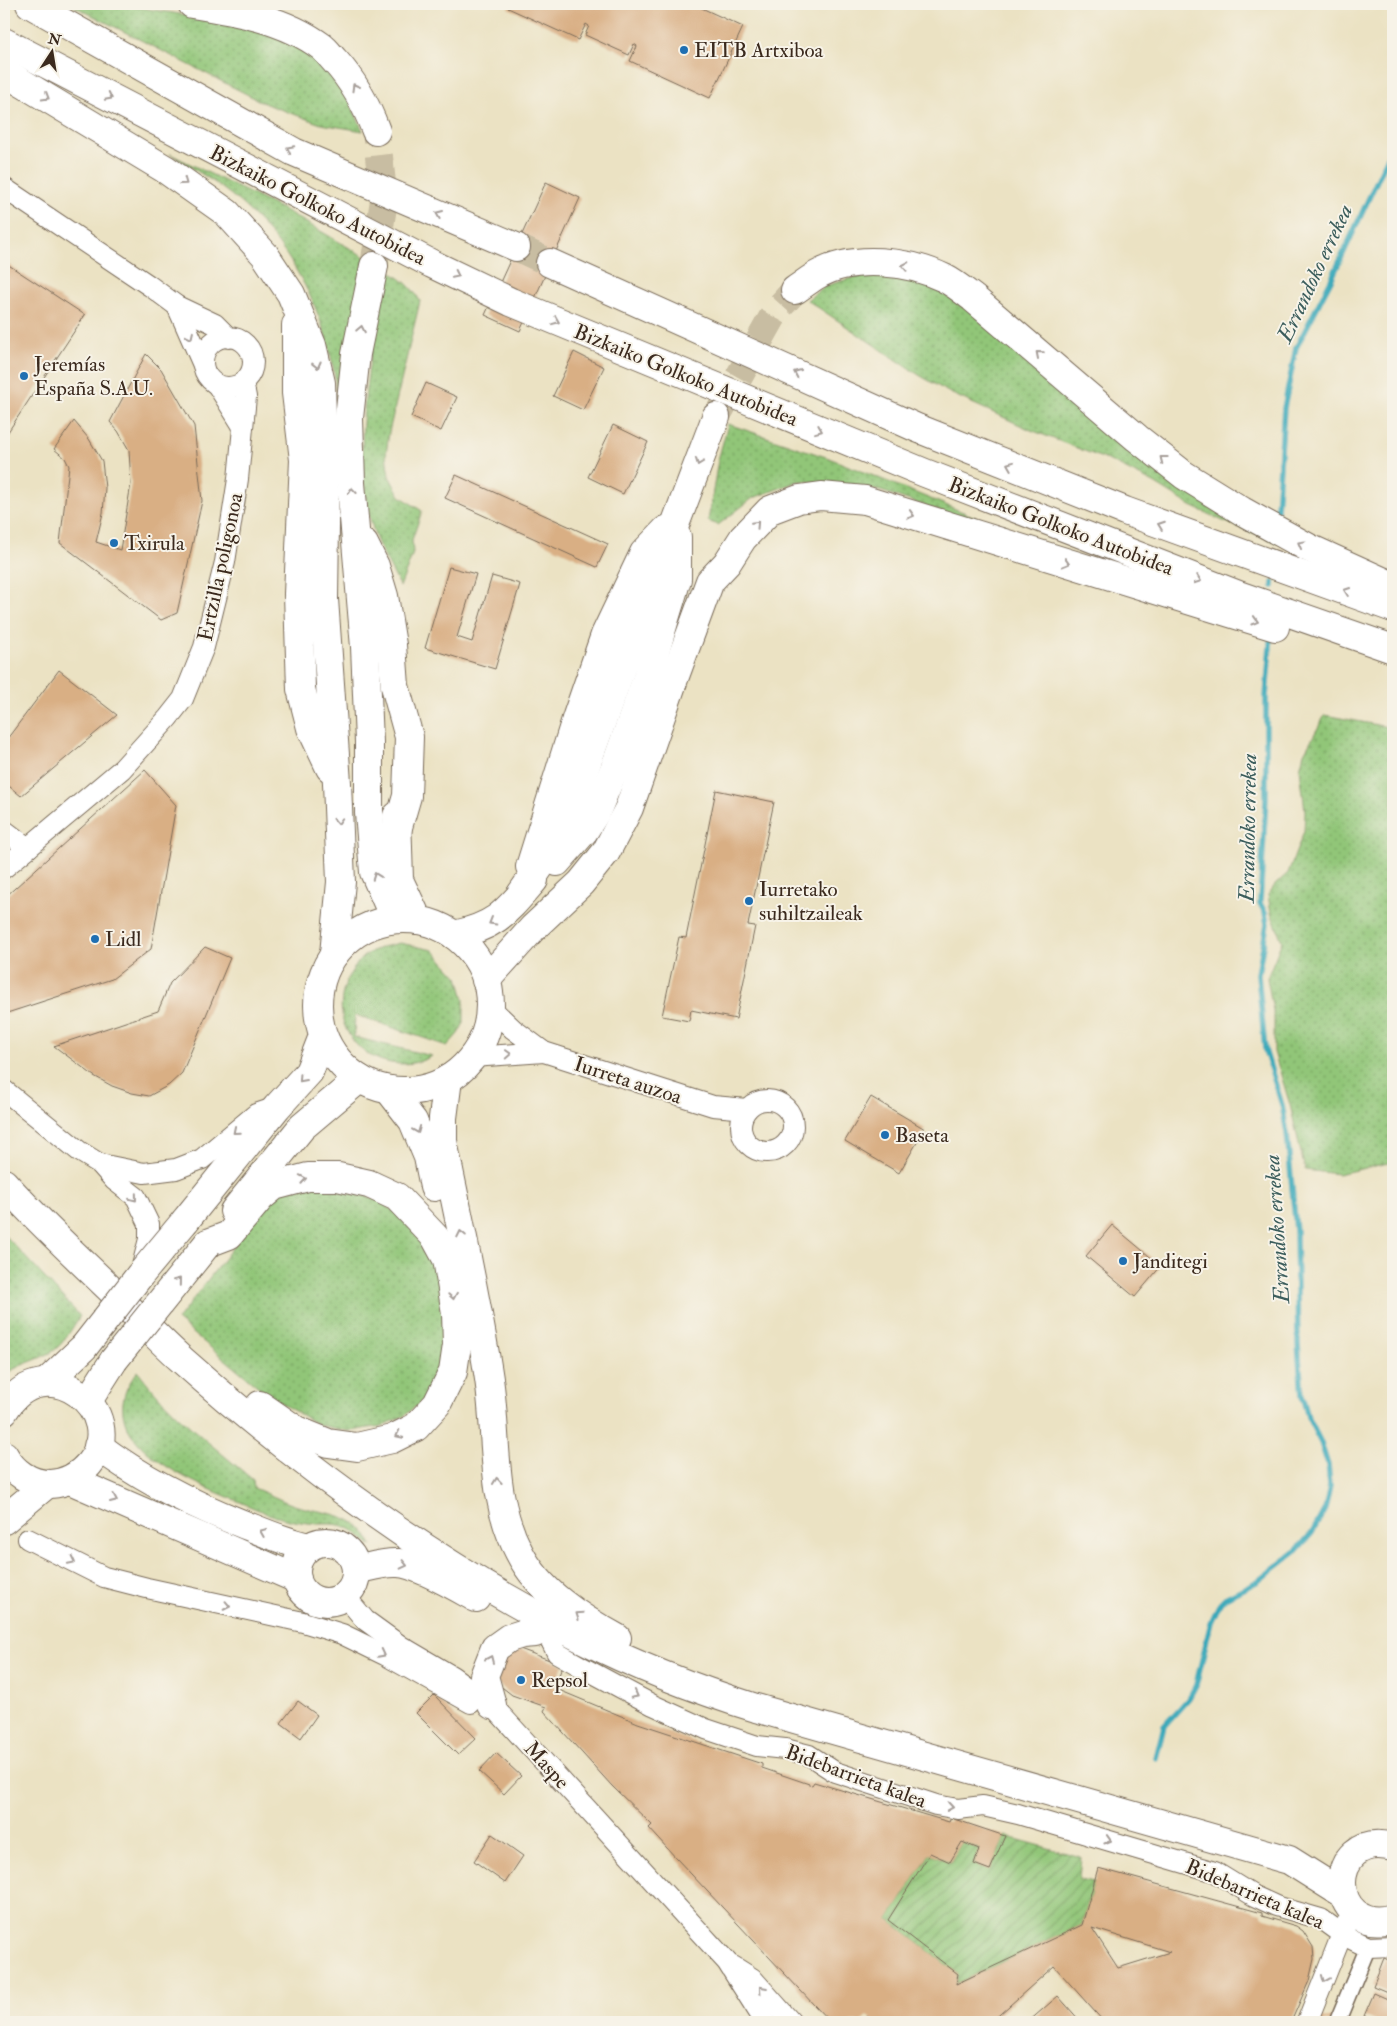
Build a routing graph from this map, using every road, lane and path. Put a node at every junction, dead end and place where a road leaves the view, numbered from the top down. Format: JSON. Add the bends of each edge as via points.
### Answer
{"nodes":[{"id":1,"x":30,"y":4,"type":"edge"},
{"id":2,"x":192,"y":4,"type":"edge"},
{"id":3,"x":4,"y":42,"type":"edge"},
{"id":4,"x":4,"y":72,"type":"edge"},
{"id":5,"x":376,"y":131,"type":"tunnel mouth"},
{"id":6,"x":4,"y":188,"type":"edge"},
{"id":7,"x":516,"y":247,"type":"tunnel mouth"},
{"id":8,"x":550,"y":263,"type":"tunnel mouth"},
{"id":9,"x":374,"y":266,"type":"tunnel mouth"},
{"id":10,"x":795,"y":290,"type":"tunnel mouth"},
{"id":11,"x":171,"y":302,"type":"junction"},
{"id":12,"x":297,"y":308,"type":"junction"},
{"id":13,"x":229,"y":338,"type":"junction"},
{"id":14,"x":203,"y":365,"type":"junction"},
{"id":15,"x":243,"y":382,"type":"junction"},
{"id":16,"x":217,"y":385,"type":"junction"},
{"id":17,"x":716,"y":417,"type":"tunnel mouth"},
{"id":18,"x":242,"y":425,"type":"junction"},
{"id":19,"x":313,"y":528,"type":"junction"},
{"id":20,"x":355,"y":528,"type":"junction"},
{"id":21,"x":1393,"y":586,"type":"edge"},
{"id":22,"x":1393,"y":608,"type":"edge"},
{"id":23,"x":1393,"y":649,"type":"edge"},
{"id":24,"x":1393,"y":664,"type":"edge"},
{"id":25,"x":337,"y":783,"type":"junction"},
{"id":26,"x":4,"y":830,"type":"edge"},
{"id":27,"x":28,"y":848,"type":"junction"},
{"id":28,"x":4,"y":868,"type":"edge"},
{"id":29,"x":408,"y":920,"type":"junction"},
{"id":30,"x":454,"y":935,"type":"junction"},
{"id":31,"x":334,"y":954,"type":"junction"},
{"id":32,"x":486,"y":980,"type":"junction"},
{"id":33,"x":490,"y":1007,"type":"junction"},
{"id":34,"x":323,"y":1036,"type":"junction"},
{"id":35,"x":544,"y":1052,"type":"junction"},
{"id":36,"x":472,"y":1057,"type":"junction"},
{"id":37,"x":359,"y":1079,"type":"junction"},
{"id":38,"x":448,"y":1079,"type":"junction"},
{"id":39,"x":4,"y":1090,"type":"edge"},
{"id":40,"x":389,"y":1090,"type":"junction"},
{"id":41,"x":713,"y":1106,"type":"junction"},
{"id":42,"x":277,"y":1107,"type":"junction"},
{"id":43,"x":747,"y":1109,"type":"junction"},
{"id":44,"x":742,"y":1133,"type":"junction"},
{"id":45,"x":100,"y":1164,"type":"junction"},
{"id":46,"x":4,"y":1183,"type":"edge"},
{"id":47,"x":44,"y":1224,"type":"junction"},
{"id":48,"x":208,"y":1243,"type":"junction"},
{"id":49,"x":447,"y":1259,"type":"junction"},
{"id":50,"x":140,"y":1275,"type":"junction"},
{"id":51,"x":47,"y":1382,"type":"junction"},
{"id":52,"x":88,"y":1401,"type":"junction"},
{"id":53,"x":4,"y":1411,"type":"edge"},
{"id":54,"x":98,"y":1446,"type":"junction"},
{"id":55,"x":4,"y":1455,"type":"edge"},
{"id":56,"x":58,"y":1482,"type":"junction"},
{"id":57,"x":4,"y":1520,"type":"edge"},
{"id":58,"x":28,"y":1539,"type":"dead end"},
{"id":59,"x":309,"y":1547,"type":"junction"},
{"id":60,"x":356,"y":1570,"type":"junction"},
{"id":61,"x":297,"y":1579,"type":"junction"},
{"id":62,"x":345,"y":1596,"type":"junction"},
{"id":63,"x":543,"y":1637,"type":"junction"},
{"id":64,"x":665,"y":1676,"type":"junction"},
{"id":65,"x":500,"y":1715,"type":"junction"},
{"id":66,"x":813,"y":1724,"type":"junction"},
{"id":67,"x":1393,"y":1848,"type":"edge"},
{"id":68,"x":1350,"y":1859,"type":"junction"},
{"id":69,"x":1289,"y":1860,"type":"junction"},
{"id":70,"x":1345,"y":1899,"type":"junction"},
{"id":71,"x":1391,"y":1919,"type":"edge"},
{"id":72,"x":1343,"y":1935,"type":"junction"},
{"id":73,"x":1366,"y":1946,"type":"junction"},
{"id":74,"x":1393,"y":1946,"type":"edge"},
{"id":75,"x":727,"y":1962,"type":"junction"},
{"id":76,"x":1342,"y":2021,"type":"edge"},
{"id":77,"x":765,"y":2022,"type":"edge"},
{"id":78,"x":791,"y":2022,"type":"edge"},
{"id":79,"x":1307,"y":2022,"type":"edge"}],
"edges":[{"from":7,"to":1,"type":"main road","name":"Bizkaiko Golkoko Autobidea","one_way":true,"via":[[294,152]]},
{"from":5,"to":2,"type":"main road","one_way":true,"via":[[351,79],[323,47],[291,30],[243,12]]},
{"from":3,"to":23,"type":"main road","name":"Bizkaiko Golkoko Autobidea","one_way":true,"via":[[511,302],[925,473],[1241,596]]},
{"from":4,"to":12,"type":"main road","one_way":true,"via":[[165,169],[227,213],[265,255]]},
{"from":6,"to":11,"type":"street"},
{"from":22,"to":8,"type":"main road","name":"Bizkaiko Golkoko Autobidea","one_way":true,"via":[[1125,511],[917,428]]},
{"from":20,"to":9,"type":"main road","one_way":true,"via":[[349,418],[356,354]]},
{"from":21,"to":10,"type":"main road","one_way":true,"via":[[1309,548],[1184,475],[945,278],[910,266],[885,262],[849,264],[819,274]]},
{"from":11,"to":13,"type":"street","via":[[215,324]]},
{"from":11,"to":14,"type":"street","one_way":true},
{"from":12,"to":19,"type":"main road","via":[[296,393]]},
{"from":12,"to":19,"type":"main road","one_way":true,"via":[[312,345],[321,383]]},
{"from":13,"to":14,"type":"street","via":[[212,342],[203,356]]},
{"from":13,"to":15,"type":"street","via":[[237,339],[250,350],[252,367]]},
{"from":14,"to":16,"type":"street","via":[[205,373]]},
{"from":15,"to":16,"type":"street","via":[[231,387]]},
{"from":15,"to":18,"type":"street","name":"Ertzilla poligonoa","via":[[246,397]]},
{"from":16,"to":18,"type":"street"},
{"from":17,"to":30,"type":"main road","one_way":true,"via":[[559,839],[521,894],[498,920],[476,931]]},
{"from":18,"to":27,"type":"street","name":"Ertzilla poligonoa","via":[[238,479],[225,562],[204,647],[183,699],[122,769]]},
{"from":19,"to":25,"type":"main road","via":[[324,599]]},
{"from":19,"to":25,"type":"main road","via":[[298,594],[301,689],[311,728]]},
{"from":20,"to":29,"type":"main road","via":[[375,566],[392,645],[401,714],[396,761],[396,834],[399,880]]},
{"from":29,"to":20,"type":"main road","one_way":true,"via":[[388,904],[374,872],[369,813],[365,647]]},
{"from":32,"to":24,"type":"main road","one_way":true,"via":[[506,956],[523,946],[580,898],[605,873],[620,851],[650,788],[718,572],[743,538],[770,510],[798,499],[821,496],[864,500]]},
{"from":25,"to":31,"type":"main road","one_way":true,"via":[[341,882]]},
{"from":26,"to":27,"type":"street"},
{"from":27,"to":28,"type":"street","name":"Ertzilla poligonoa"},
{"from":29,"to":30,"type":"main road","via":[[437,926]]},
{"from":29,"to":31,"type":"main road","via":[[374,924],[352,936]]},
{"from":30,"to":32,"type":"main road","via":[[474,955]]},
{"from":31,"to":34,"type":"main road","via":[[321,980],[318,999]]},
{"from":32,"to":33,"type":"main road"},
{"from":33,"to":35,"type":"street"},
{"from":33,"to":36,"type":"main road","via":[[485,1034]]},
{"from":34,"to":37,"type":"main road","via":[[338,1060]]},
{"from":34,"to":42,"type":"main road","one_way":true,"via":[[309,1072]]},
{"from":36,"to":35,"type":"street","one_way":true},
{"from":35,"to":41,"type":"street","name":"Iurreta auzoa"},
{"from":36,"to":38,"type":"main road"},
{"from":37,"to":40,"type":"main road"},
{"from":37,"to":48,"type":"main road","via":[[302,1127]]},
{"from":38,"to":40,"type":"main road","via":[[410,1091]]},
{"from":66,"to":38,"type":"main road","one_way":true,"via":[[638,1650],[594,1625],[559,1600],[536,1577],[520,1554],[505,1524],[497,1485],[489,1380],[442,1141]]},
{"from":39,"to":45,"type":"street"},
{"from":40,"to":49,"type":"main road","one_way":true,"via":[[413,1121],[428,1157]]},
{"from":41,"to":43,"type":"street"},
{"from":41,"to":44,"type":"street"},
{"from":42,"to":45,"type":"street","one_way":true,"via":[[256,1114],[202,1159],[176,1170],[144,1173]]},
{"from":42,"to":50,"type":"main road","bridge":true},
{"from":43,"to":44,"type":"street","via":[[741,1124]]},
{"from":43,"to":44,"type":"street","via":[[762,1101],[778,1103],[790,1115],[792,1131],[784,1146],[768,1152],[752,1147]]},
{"from":45,"to":50,"type":"street","one_way":true,"via":[[136,1197],[149,1224],[149,1239]]},
{"from":46,"to":47,"type":"main road"},
{"from":49,"to":47,"type":"main road","one_way":true,"via":[[458,1345],[453,1372],[437,1404],[416,1427],[392,1439],[357,1447],[328,1443],[296,1430],[255,1402],[107,1270]]},
{"from":47,"to":64,"type":"main road","name":"Bidebarrieta kalea","via":[[181,1359],[297,1457],[420,1544],[499,1594],[578,1637]]},
{"from":48,"to":49,"type":"main road","one_way":true,"via":[[229,1234],[274,1186],[308,1177],[338,1177],[369,1184],[397,1197],[435,1237]]},
{"from":52,"to":48,"type":"main road","one_way":true,"bridge":true,"via":[[114,1360]]},
{"from":50,"to":51,"type":"main road","bridge":true,"via":[[84,1347]]},
{"from":51,"to":52,"type":"main road","via":[[70,1387]]},
{"from":51,"to":53,"type":"main road","via":[[20,1392],[9,1401]]},
{"from":52,"to":54,"type":"main road","via":[[100,1430]]},
{"from":54,"to":56,"type":"main road","via":[[82,1472]]},
{"from":59,"to":54,"type":"main road","one_way":true,"via":[[212,1512],[150,1481]]},
{"from":55,"to":56,"type":"main road","via":[[18,1474],[32,1481]]},
{"from":56,"to":57,"type":"main road"},
{"from":56,"to":61,"type":"main road","one_way":true},
{"from":58,"to":65,"type":"street","one_way":true,"via":[[104,1577],[303,1622],[342,1634]]},
{"from":59,"to":60,"type":"main road","via":[[326,1542],[343,1548],[350,1554]]},
{"from":59,"to":61,"type":"main road","via":[[298,1561]]},
{"from":60,"to":62,"type":"main road","via":[[355,1580]]},
{"from":60,"to":63,"type":"main road","one_way":true,"via":[[391,1563],[417,1568]]},
{"from":61,"to":62,"type":"main road","via":[[305,1594],[312,1599],[329,1602]]},
{"from":62,"to":65,"type":"street","name":"Maspe","via":[[365,1620],[452,1676]]},
{"from":63,"to":64,"type":"main road","via":[[607,1668],[629,1675]]},
{"from":65,"to":63,"type":"main road","one_way":true,"via":[[484,1676],[495,1648],[522,1634]]},
{"from":63,"to":72,"type":"street","name":"Bidebarrieta kalea","one_way":true,"via":[[558,1653],[580,1666],[706,1729],[757,1746],[785,1748],[809,1755],[835,1772],[936,1805],[958,1809],[983,1806],[1018,1814],[1215,1872],[1276,1906],[1322,1919]]},
{"from":64,"to":66,"type":"main road","name":"Bidebarrieta kalea","via":[[724,1698]]},
{"from":65,"to":75,"type":"street","name":"Maspe"},
{"from":66,"to":69,"type":"main road","name":"Bidebarrieta kalea"},
{"from":67,"to":68,"type":"main road","via":[[1370,1846],[1359,1850]]},
{"from":68,"to":69,"type":"main road"},
{"from":68,"to":70,"type":"main road","via":[[1343,1870],[1341,1882]]},
{"from":69,"to":70,"type":"main road"},
{"from":70,"to":71,"type":"main road","via":[[1361,1916],[1371,1920]]},
{"from":70,"to":72,"type":"street"},
{"from":71,"to":73,"type":"street"},
{"from":72,"to":73,"type":"street","name":"Bidebarrieta kalea"},
{"from":72,"to":79,"type":"street","one_way":true},
{"from":73,"to":74,"type":"street"},
{"from":73,"to":76,"type":"street"},
{"from":75,"to":77,"type":"street","name":"Maspe"},
{"from":78,"to":75,"type":"street","name":"Maspe","one_way":true,"via":[[752,1978]]}]}
